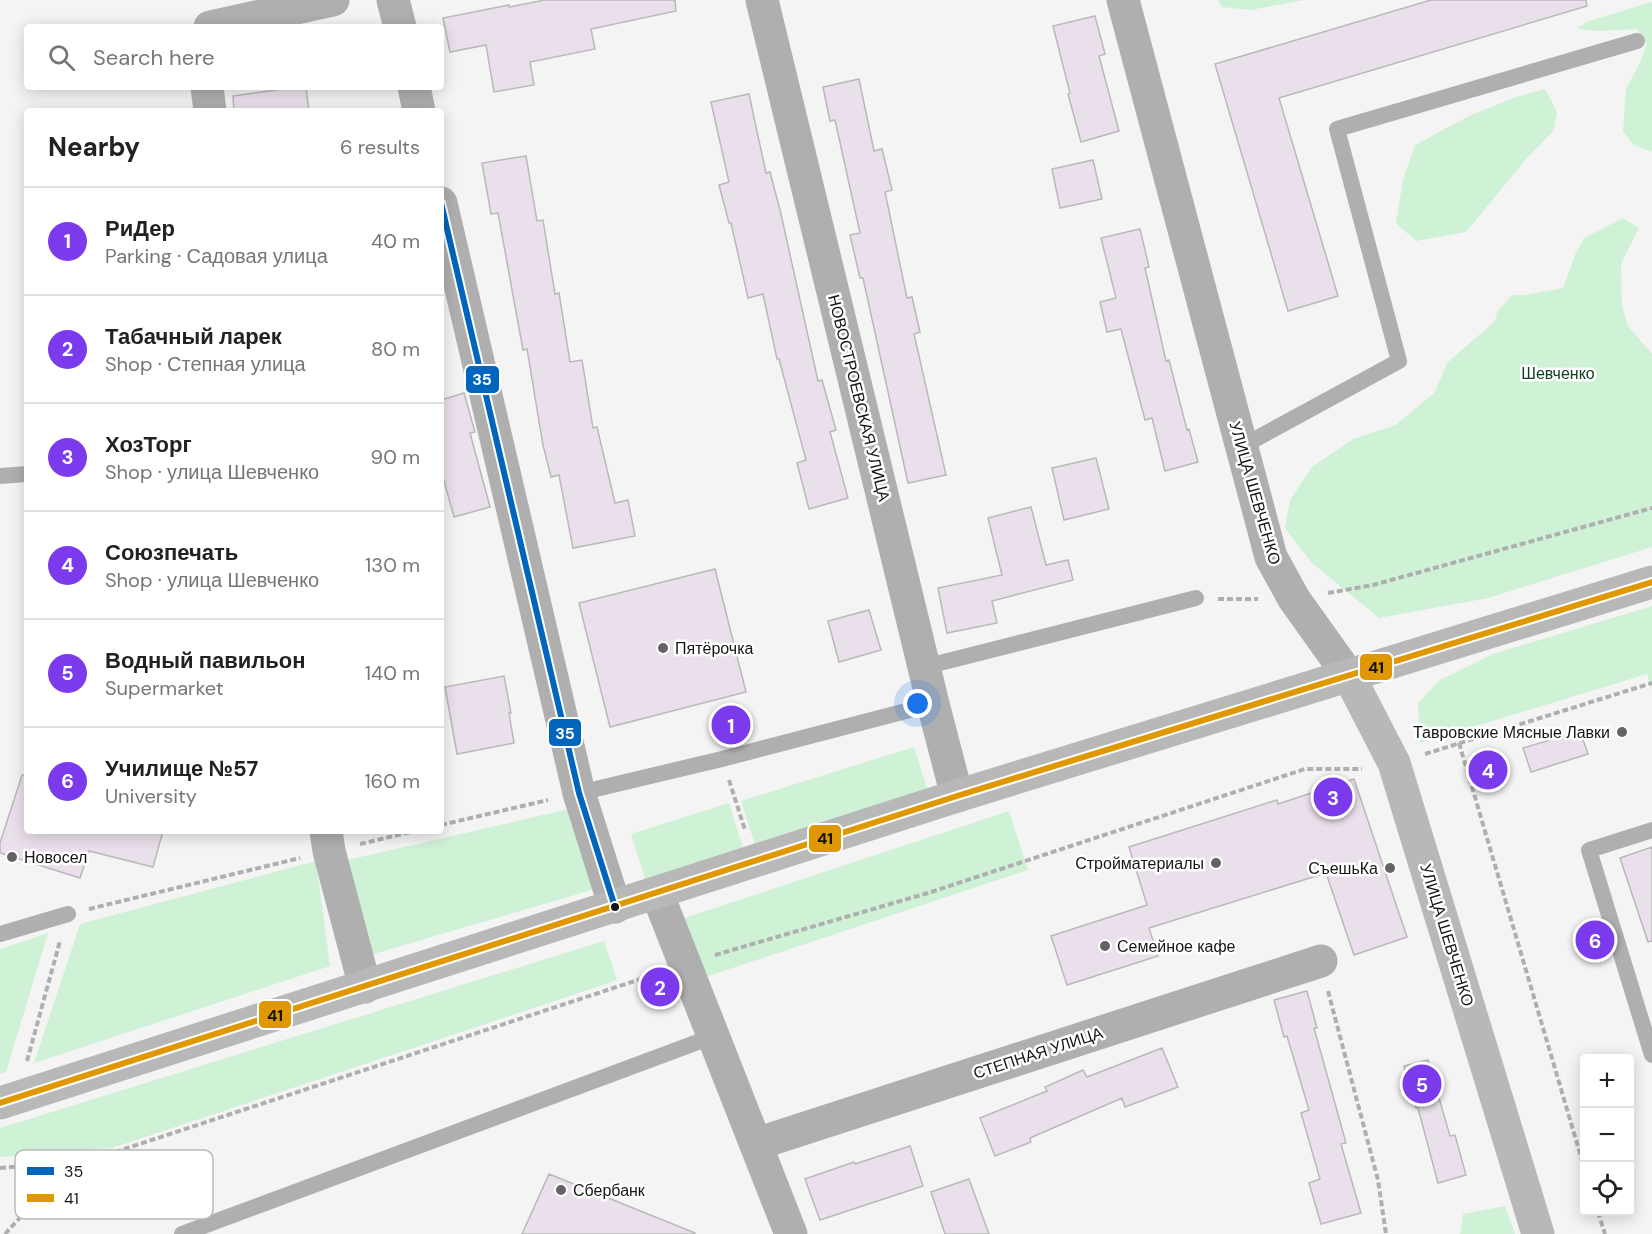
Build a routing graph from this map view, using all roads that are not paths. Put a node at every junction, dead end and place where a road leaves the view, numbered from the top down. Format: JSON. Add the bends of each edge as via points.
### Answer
{"nodes":[{"id":1,"x":333,"y":0,"type":"edge"},
{"id":2,"x":393,"y":0,"type":"edge"},
{"id":3,"x":762,"y":0,"type":"edge"},
{"id":4,"x":1123,"y":0,"type":"edge"},
{"id":5,"x":224,"y":24,"type":"edge"},
{"id":6,"x":399,"y":24,"type":"edge"},
{"id":7,"x":1637,"y":41,"type":"dead end"},
{"id":8,"x":207,"y":90,"type":"edge"},
{"id":9,"x":415,"y":90,"type":"edge"},
{"id":10,"x":210,"y":108,"type":"edge"},
{"id":11,"x":418,"y":108,"type":"edge"},
{"id":12,"x":444,"y":216,"type":"edge"},
{"id":13,"x":1241,"y":447,"type":"junction"},
{"id":14,"x":24,"y":474,"type":"edge"},
{"id":15,"x":0,"y":476,"type":"edge"},
{"id":16,"x":1652,"y":582,"type":"edge"},
{"id":17,"x":1196,"y":598,"type":"road end"},
{"id":18,"x":924,"y":667,"type":"junction"},
{"id":19,"x":1349,"y":676,"type":"junction"},
{"id":20,"x":933,"y":704,"type":"junction"},
{"id":21,"x":579,"y":793,"type":"junction"},
{"id":22,"x":957,"y":796,"type":"junction"},
{"id":23,"x":1652,"y":830,"type":"edge"},
{"id":24,"x":327,"y":841,"type":"edge"},
{"id":25,"x":657,"y":893,"type":"junction"},
{"id":26,"x":615,"y":907,"type":"junction"},
{"id":27,"x":68,"y":914,"type":"road end"},
{"id":28,"x":0,"y":934,"type":"edge"},
{"id":29,"x":1321,"y":962,"type":"road end"},
{"id":30,"x":364,"y":987,"type":"junction"},
{"id":31,"x":714,"y":1036,"type":"junction"},
{"id":32,"x":1652,"y":1055,"type":"edge"},
{"id":33,"x":8,"y":1101,"type":"edge"},
{"id":34,"x":756,"y":1144,"type":"junction"},
{"id":35,"x":182,"y":1234,"type":"edge"},
{"id":36,"x":791,"y":1234,"type":"edge"},
{"id":37,"x":1538,"y":1234,"type":"edge"}],
"edges":[{"from":1,"to":5,"type":"street"},
{"from":2,"to":6,"type":"street"},
{"from":3,"to":18,"type":"street","name":"НОВОСТРОЕВСКАЯ УЛИЦА"},
{"from":4,"to":13,"type":"street","name":"УЛИЦА ШЕВЧЕНКО"},
{"from":7,"to":13,"type":"lane","via":[[1337,129],[1399,361]]},
{"from":8,"to":10,"type":"street"},
{"from":9,"to":11,"type":"street"},
{"from":12,"to":21,"type":"street"},
{"from":13,"to":19,"type":"street","name":"УЛИЦА ШЕВЧЕНКО","via":[[1271,557],[1294,599]]},
{"from":14,"to":15,"type":"lane"},
{"from":16,"to":19,"type":"street"},
{"from":17,"to":18,"type":"lane"},
{"from":18,"to":20,"type":"street","name":"НОВОСТРОЕВСКАЯ УЛИЦА"},
{"from":19,"to":22,"type":"street"},
{"from":19,"to":37,"type":"street","name":"УЛИЦА ШЕВЧЕНКО","via":[[1394,763]]},
{"from":20,"to":21,"type":"lane"},
{"from":20,"to":22,"type":"street","name":"НОВОСТРОЕВСКАЯ УЛИЦА"},
{"from":21,"to":26,"type":"street"},
{"from":22,"to":25,"type":"street"},
{"from":23,"to":32,"type":"lane","via":[[1589,850]]},
{"from":24,"to":30,"type":"street"},
{"from":25,"to":26,"type":"street"},
{"from":25,"to":31,"type":"street"},
{"from":26,"to":30,"type":"street"},
{"from":27,"to":28,"type":"lane"},
{"from":29,"to":34,"type":"street","name":"СТЕПНАЯ УЛИЦА"},
{"from":30,"to":33,"type":"street"},
{"from":31,"to":34,"type":"street"},
{"from":31,"to":35,"type":"lane"},
{"from":34,"to":36,"type":"street"}]}
